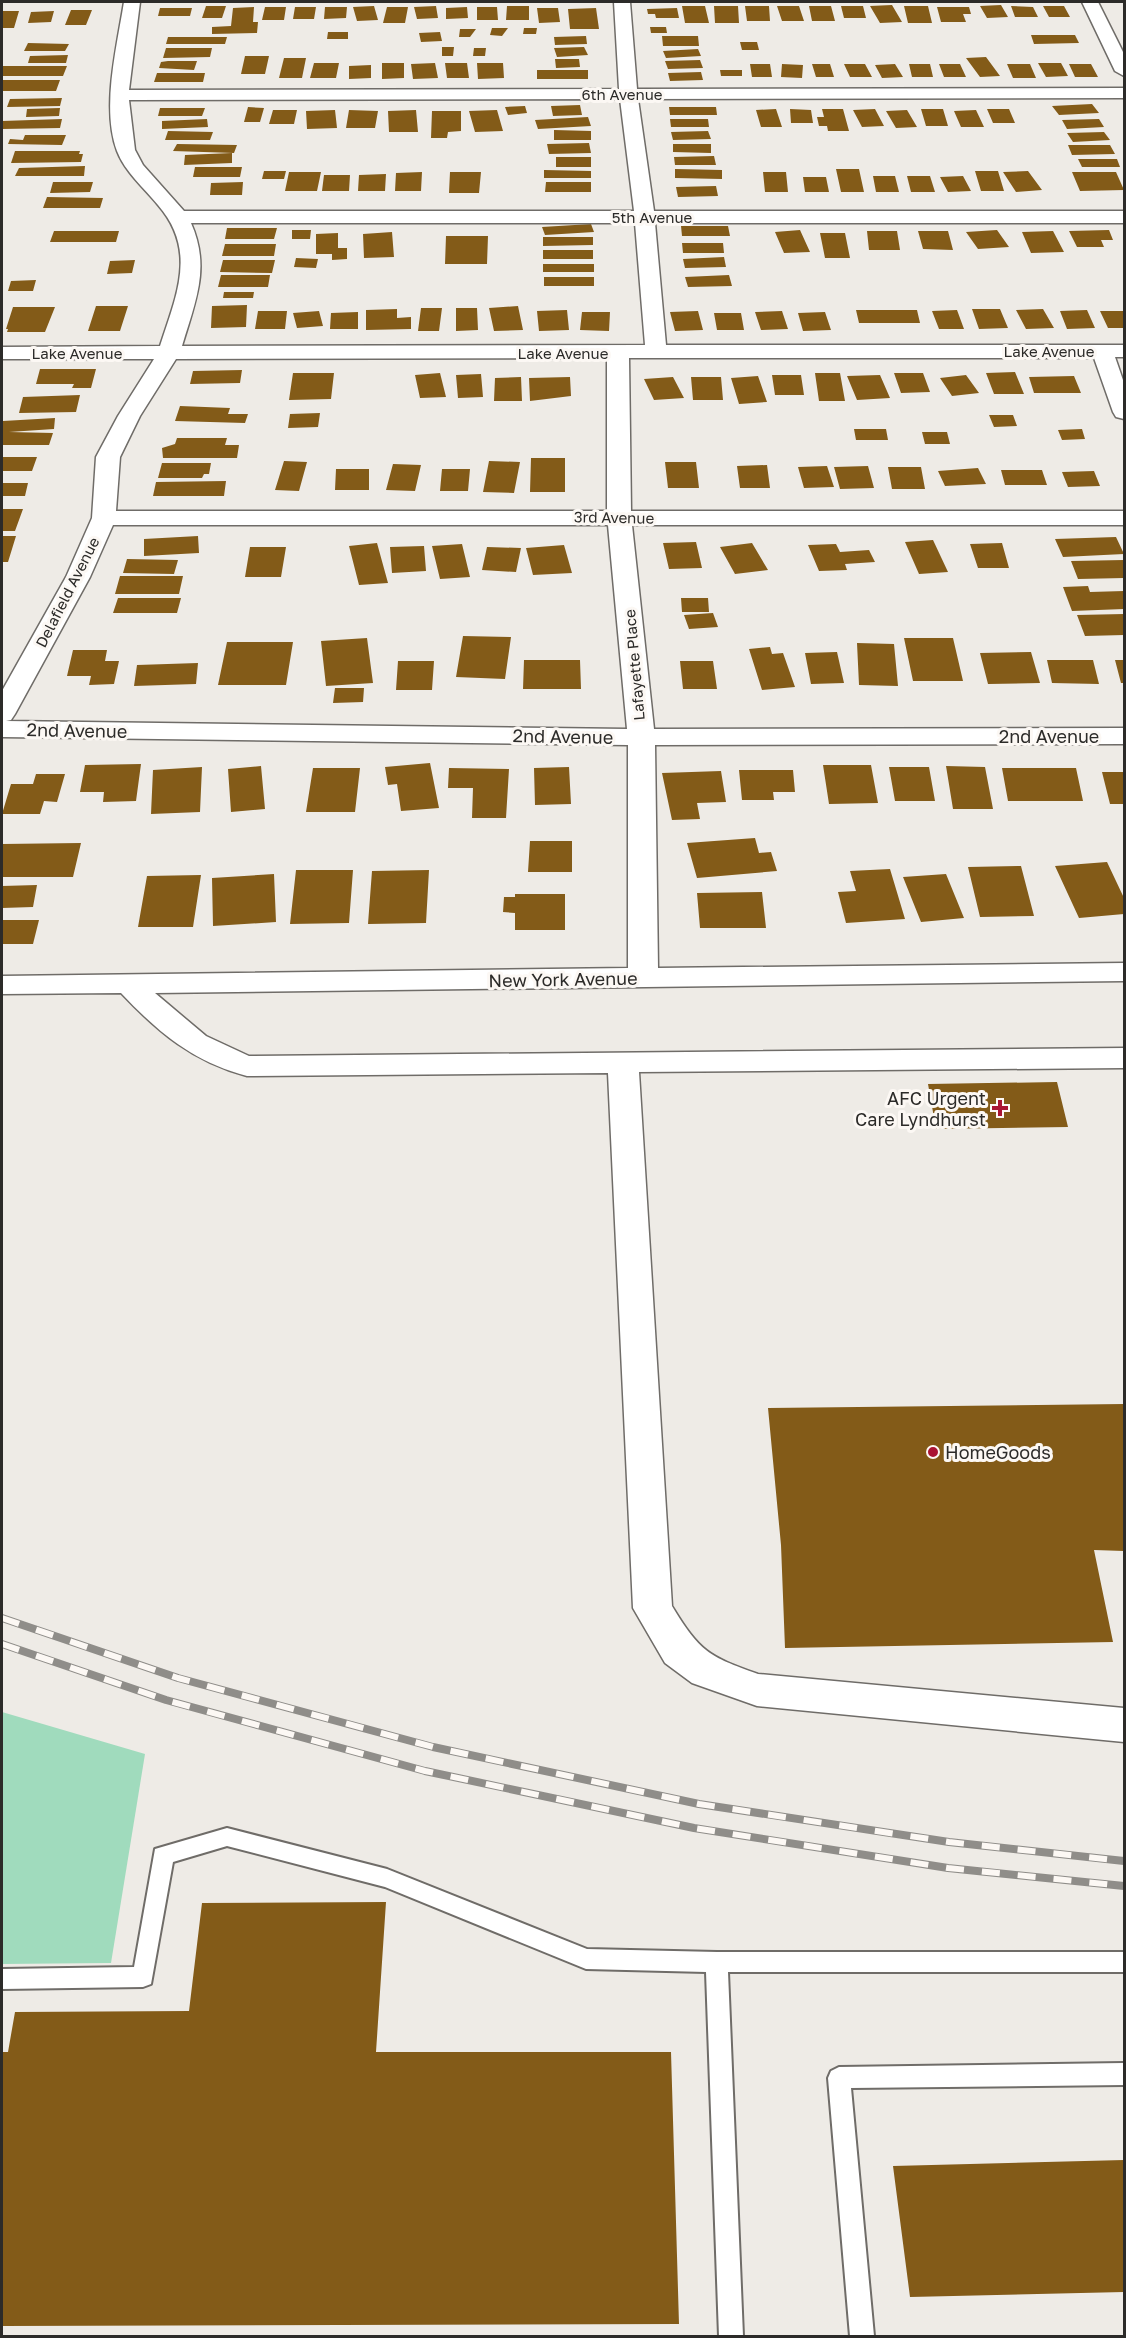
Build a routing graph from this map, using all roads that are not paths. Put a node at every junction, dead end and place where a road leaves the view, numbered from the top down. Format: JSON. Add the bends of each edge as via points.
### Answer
{"nodes":[{"id":1,"x":132,"y":2,"type":"edge"},
{"id":2,"x":622,"y":2,"type":"edge"},
{"id":3,"x":1090,"y":2,"type":"edge"},
{"id":4,"x":1125,"y":71,"type":"edge"},
{"id":5,"x":1125,"y":93,"type":"edge"},
{"id":6,"x":628,"y":94,"type":"junction"},
{"id":7,"x":118,"y":95,"type":"junction"},
{"id":8,"x":179,"y":217,"type":"junction"},
{"id":9,"x":644,"y":217,"type":"junction"},
{"id":10,"x":1125,"y":217,"type":"edge"},
{"id":11,"x":1102,"y":351,"type":"junction"},
{"id":12,"x":1125,"y":351,"type":"edge"},
{"id":13,"x":169,"y":352,"type":"junction"},
{"id":14,"x":656,"y":352,"type":"junction"},
{"id":15,"x":2,"y":353,"type":"edge"},
{"id":16,"x":618,"y":353,"type":"junction"},
{"id":17,"x":1125,"y":412,"type":"edge"},
{"id":18,"x":620,"y":517,"type":"junction"},
{"id":19,"x":104,"y":518,"type":"junction"},
{"id":20,"x":1125,"y":518,"type":"edge"},
{"id":21,"x":2,"y":714,"type":"edge"},
{"id":22,"x":2,"y":729,"type":"edge"},
{"id":23,"x":1125,"y":736,"type":"edge"},
{"id":24,"x":641,"y":737,"type":"junction"},
{"id":25,"x":1125,"y":972,"type":"edge"},
{"id":26,"x":643,"y":978,"type":"junction"},
{"id":27,"x":129,"y":984,"type":"junction"},
{"id":28,"x":2,"y":986,"type":"edge"},
{"id":29,"x":1125,"y":1058,"type":"edge"},
{"id":30,"x":623,"y":1062,"type":"junction"},
{"id":31,"x":1125,"y":1725,"type":"edge"},
{"id":32,"x":717,"y":1962,"type":"junction"},
{"id":33,"x":1125,"y":1962,"type":"edge"},
{"id":34,"x":2,"y":1980,"type":"edge"},
{"id":35,"x":1125,"y":2074,"type":"edge"},
{"id":36,"x":731,"y":2337,"type":"edge"},
{"id":37,"x":862,"y":2337,"type":"edge"}],
"edges":[{"from":1,"to":7,"type":"street","name":"Delafield Avenue"},
{"from":2,"to":6,"type":"street"},
{"from":3,"to":4,"type":"street"},
{"from":5,"to":6,"type":"street","name":"6th Avenue"},
{"from":6,"to":7,"type":"street","name":"6th Avenue"},
{"from":6,"to":9,"type":"street"},
{"from":7,"to":8,"type":"street","name":"Delafield Avenue","via":[[126,150],[135,167]]},
{"from":8,"to":9,"type":"street","name":"5th Avenue"},
{"from":8,"to":13,"type":"street","name":"Delafield Avenue","via":[[192,260],[190,283]]},
{"from":9,"to":10,"type":"street","name":"5th Avenue"},
{"from":9,"to":14,"type":"street"},
{"from":11,"to":12,"type":"street","name":"Lake Avenue"},
{"from":11,"to":14,"type":"street","name":"Lake Avenue"},
{"from":11,"to":17,"type":"street"},
{"from":13,"to":15,"type":"street","name":"Lake Avenue"},
{"from":13,"to":16,"type":"street","name":"Lake Avenue"},
{"from":13,"to":19,"type":"street","name":"Delafield Avenue","via":[[108,457]]},
{"from":14,"to":16,"type":"street","name":"Lake Avenue"},
{"from":16,"to":18,"type":"street","name":"Lafayette Place"},
{"from":18,"to":19,"type":"street","name":"3rd Avenue"},
{"from":18,"to":20,"type":"street","name":"3rd Avenue"},
{"from":18,"to":24,"type":"street","name":"Lafayette Place"},
{"from":19,"to":21,"type":"street","name":"Delafield Avenue","via":[[78,577]]},
{"from":22,"to":24,"type":"street","name":"2nd Avenue"},
{"from":23,"to":24,"type":"street","name":"2nd Avenue"},
{"from":24,"to":26,"type":"street","name":"Lafayette Place"},
{"from":25,"to":26,"type":"street","name":"New York Avenue"},
{"from":26,"to":27,"type":"street","name":"New York Avenue"},
{"from":27,"to":28,"type":"street","name":"New York Avenue"},
{"from":27,"to":30,"type":"street","via":[[177,1034],[216,1056],[247,1066]]},
{"from":29,"to":30,"type":"street"},
{"from":30,"to":31,"type":"street","via":[[653,1608],[679,1652],[706,1672],[758,1690]]},
{"from":32,"to":33,"type":"lane"},
{"from":32,"to":34,"type":"lane","via":[[586,1959],[387,1878],[227,1837],[163,1856],[143,1977]]},
{"from":32,"to":36,"type":"lane"},
{"from":35,"to":37,"type":"lane","via":[[839,2078]]}]}
